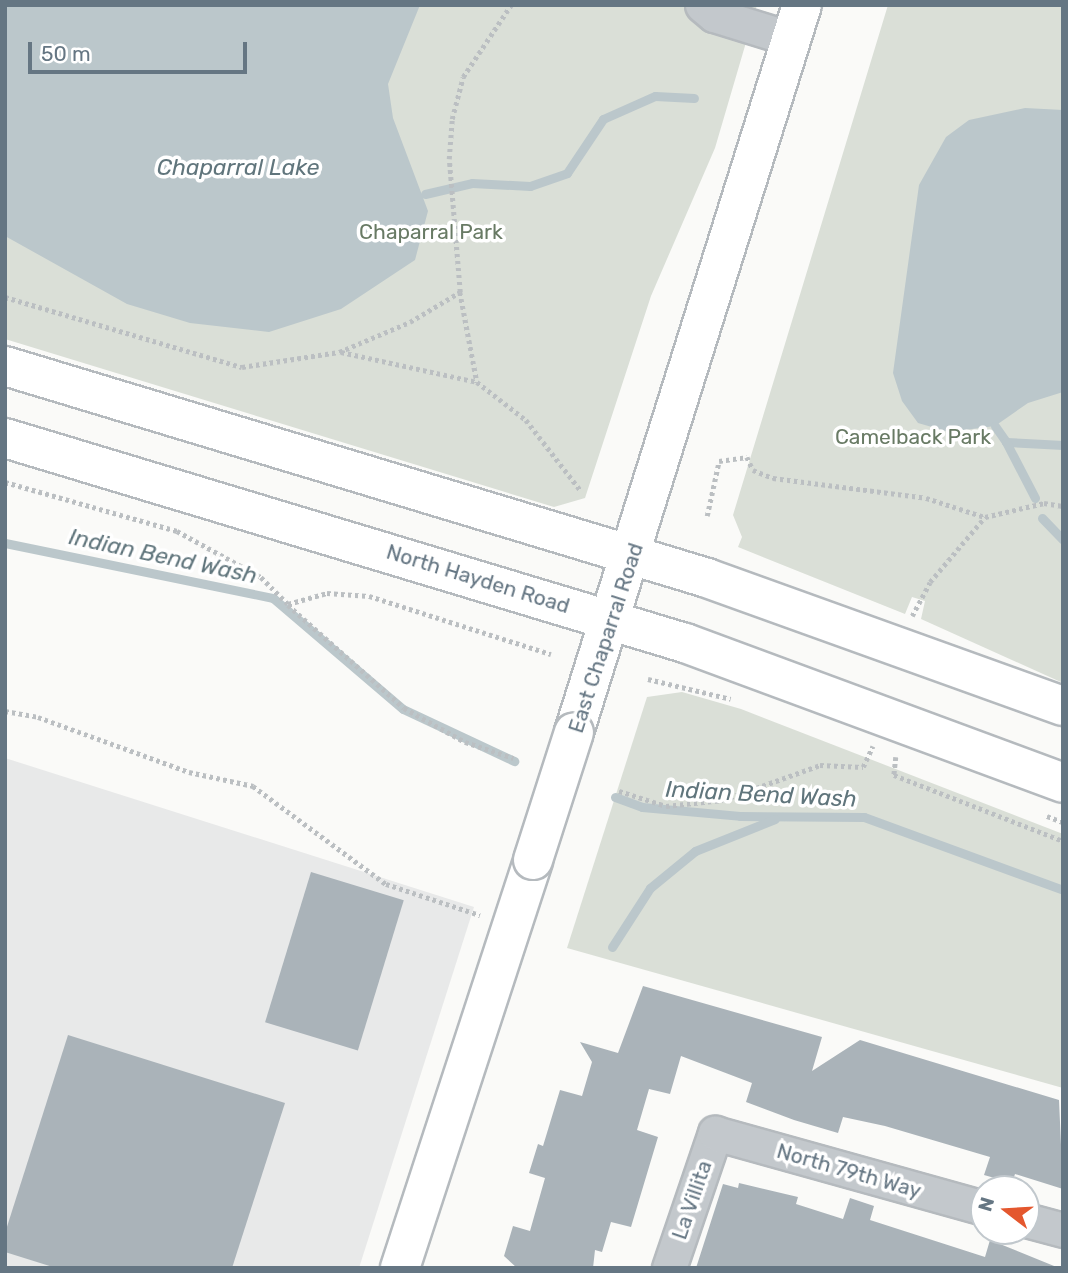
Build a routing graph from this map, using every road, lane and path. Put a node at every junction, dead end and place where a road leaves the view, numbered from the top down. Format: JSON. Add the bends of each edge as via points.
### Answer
{"nodes":[{"id":1,"x":512,"y":5,"type":"edge"},
{"id":2,"x":702,"y":5,"type":"edge"},
{"id":3,"x":797,"y":22,"type":"edge"},
{"id":4,"x":460,"y":292,"type":"junction"},
{"id":5,"x":5,"y":296,"type":"edge"},
{"id":6,"x":339,"y":352,"type":"junction"},
{"id":7,"x":5,"y":366,"type":"edge"},
{"id":8,"x":477,"y":382,"type":"junction"},
{"id":9,"x":5,"y":438,"type":"edge"},
{"id":10,"x":5,"y":482,"type":"edge"},
{"id":11,"x":581,"y":491,"type":"dead end"},
{"id":12,"x":1063,"y":506,"type":"edge"},
{"id":13,"x":707,"y":516,"type":"dead end"},
{"id":14,"x":985,"y":517,"type":"junction"},
{"id":15,"x":634,"y":555,"type":"junction"},
{"id":16,"x":288,"y":604,"type":"junction"},
{"id":17,"x":912,"y":616,"type":"dead end"},
{"id":18,"x":611,"y":621,"type":"junction"},
{"id":19,"x":551,"y":654,"type":"dead end"},
{"id":20,"x":1063,"y":706,"type":"edge"},
{"id":21,"x":5,"y":712,"type":"edge"},
{"id":22,"x":873,"y":746,"type":"dead end"},
{"id":23,"x":896,"y":757,"type":"dead end"},
{"id":24,"x":513,"y":758,"type":"dead end"},
{"id":25,"x":1063,"y":783,"type":"edge"},
{"id":26,"x":619,"y":792,"type":"dead end"},
{"id":27,"x":1063,"y":841,"type":"edge"},
{"id":28,"x":511,"y":926,"type":"junction"},
{"id":29,"x":715,"y":1133,"type":"joint"},
{"id":30,"x":970,"y":1204,"type":"edge"},
{"id":31,"x":1040,"y":1224,"type":"edge"},
{"id":32,"x":1063,"y":1230,"type":"edge"},
{"id":33,"x":400,"y":1268,"type":"edge"},
{"id":34,"x":669,"y":1268,"type":"edge"}],
"edges":[{"from":1,"to":4,"type":"path","via":[[463,77],[449,159],[457,202]]},
{"from":2,"to":3,"type":"street","via":[[714,15]]},
{"from":3,"to":15,"type":"main road","name":"East Chaparral Road"},
{"from":4,"to":6,"type":"path"},
{"from":4,"to":8,"type":"path"},
{"from":5,"to":6,"type":"path","via":[[242,367]]},
{"from":6,"to":8,"type":"path"},
{"from":7,"to":15,"type":"main road"},
{"from":8,"to":11,"type":"path","via":[[526,420]]},
{"from":9,"to":18,"type":"main road","name":"North Hayden Road"},
{"from":10,"to":16,"type":"path","via":[[177,531],[261,577]]},
{"from":12,"to":14,"type":"path","via":[[1045,503]]},
{"from":13,"to":14,"type":"path","via":[[719,461],[747,457],[753,470],[773,478],[926,498]]},
{"from":14,"to":17,"type":"path","via":[[930,582]]},
{"from":15,"to":18,"type":"main road","name":"East Chaparral Road"},
{"from":15,"to":20,"type":"main road"},
{"from":16,"to":19,"type":"path","via":[[327,593],[369,596]]},
{"from":16,"to":24,"type":"path","via":[[404,708],[465,742]]},
{"from":18,"to":25,"type":"main road","name":"North Hayden Road"},
{"from":18,"to":28,"type":"main road","name":"East Chaparral Road","bridge":true},
{"from":21,"to":28,"type":"path","via":[[38,717],[189,772],[253,786],[386,884]]},
{"from":22,"to":26,"type":"path","via":[[863,767],[820,765],[723,800],[666,806]]},
{"from":23,"to":27,"type":"path","via":[[894,775]]},
{"from":28,"to":33,"type":"main road","name":"East Chaparral Road"},
{"from":29,"to":30,"type":"street","name":"North 79th Way"},
{"from":29,"to":34,"type":"street","name":"La Villita"},
{"from":31,"to":32,"type":"street"}]}
